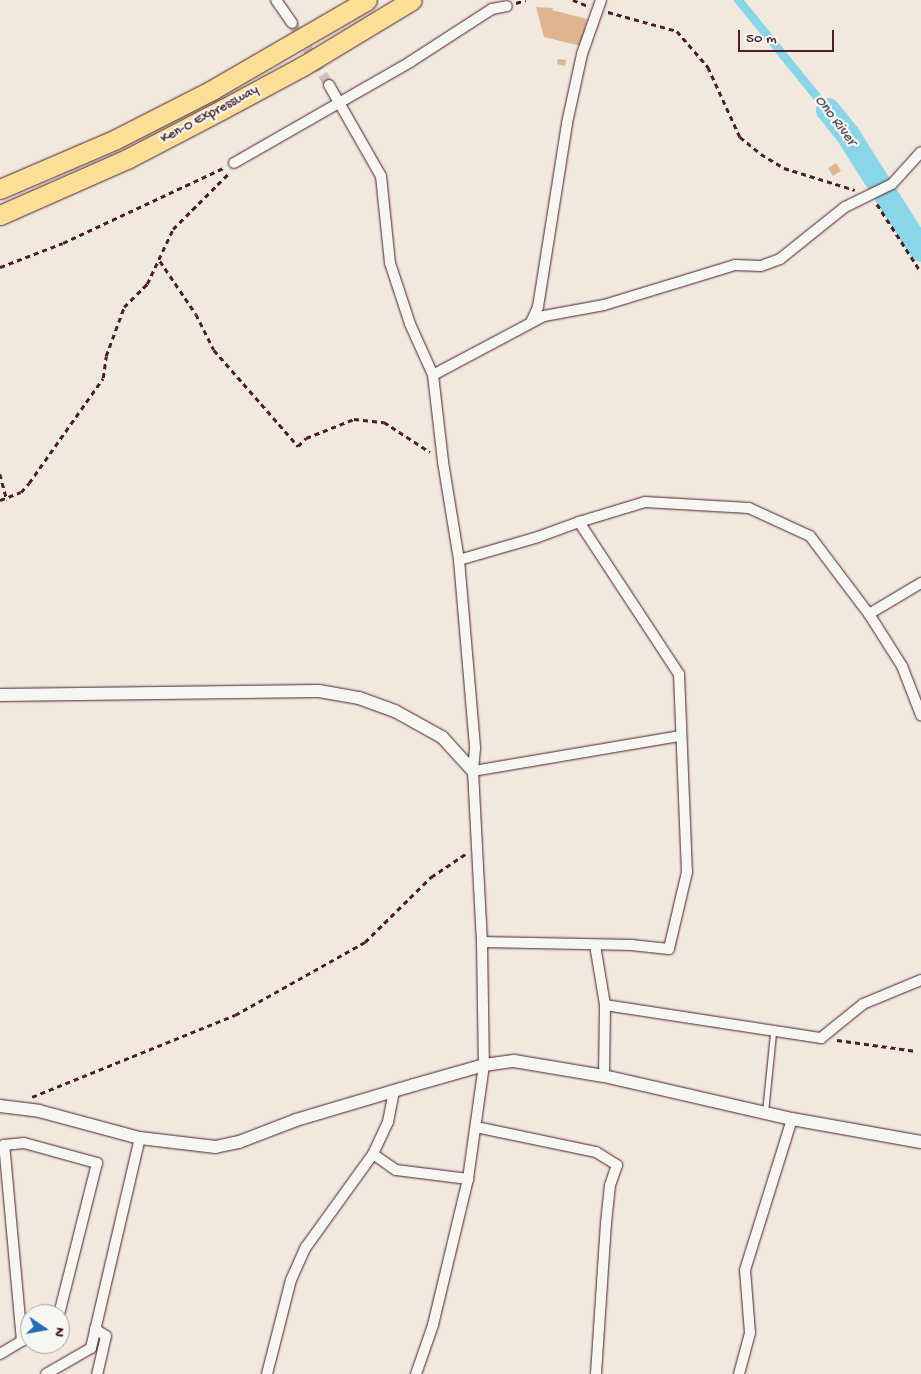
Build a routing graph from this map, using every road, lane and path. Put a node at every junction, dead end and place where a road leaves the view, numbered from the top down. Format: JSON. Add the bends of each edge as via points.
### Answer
{"nodes":[{"id":1,"x":276,"y":0,"type":"edge"},
{"id":2,"x":367,"y":0,"type":"edge"},
{"id":3,"x":412,"y":0,"type":"edge"},
{"id":4,"x":600,"y":5,"type":"edge"},
{"id":5,"x":507,"y":6,"type":"dead end"},
{"id":6,"x":292,"y":24,"type":"tunnel mouth"},
{"id":7,"x":329,"y":85,"type":"tunnel mouth"},
{"id":8,"x":339,"y":103,"type":"junction"},
{"id":9,"x":921,"y":152,"type":"edge"},
{"id":10,"x":234,"y":162,"type":"junction"},
{"id":11,"x":0,"y":190,"type":"edge"},
{"id":12,"x":872,"y":194,"type":"junction"},
{"id":13,"x":0,"y":215,"type":"edge"},
{"id":14,"x":160,"y":261,"type":"junction"},
{"id":15,"x":0,"y":267,"type":"edge"},
{"id":16,"x":921,"y":272,"type":"edge"},
{"id":17,"x":531,"y":322,"type":"junction"},
{"id":18,"x":433,"y":375,"type":"junction"},
{"id":19,"x":443,"y":462,"type":"junction"},
{"id":20,"x":0,"y":474,"type":"edge"},
{"id":21,"x":0,"y":500,"type":"edge"},
{"id":22,"x":7,"y":500,"type":"junction"},
{"id":23,"x":579,"y":522,"type":"junction"},
{"id":24,"x":459,"y":560,"type":"junction"},
{"id":25,"x":921,"y":583,"type":"edge"},
{"id":26,"x":869,"y":614,"type":"junction"},
{"id":27,"x":0,"y":695,"type":"edge"},
{"id":28,"x":921,"y":710,"type":"edge"},
{"id":29,"x":921,"y":714,"type":"edge"},
{"id":30,"x":680,"y":736,"type":"junction"},
{"id":31,"x":473,"y":771,"type":"junction"},
{"id":32,"x":478,"y":849,"type":"junction"},
{"id":33,"x":482,"y":942,"type":"junction"},
{"id":34,"x":595,"y":945,"type":"junction"},
{"id":35,"x":921,"y":980,"type":"edge"},
{"id":36,"x":605,"y":1005,"type":"junction"},
{"id":37,"x":773,"y":1032,"type":"junction"},
{"id":38,"x":821,"y":1038,"type":"junction"},
{"id":39,"x":916,"y":1051,"type":"dead end"},
{"id":40,"x":484,"y":1066,"type":"junction"},
{"id":41,"x":604,"y":1076,"type":"junction"},
{"id":42,"x":394,"y":1092,"type":"junction"},
{"id":43,"x":6,"y":1106,"type":"edge"},
{"id":44,"x":765,"y":1112,"type":"junction"},
{"id":45,"x":792,"y":1119,"type":"junction"},
{"id":46,"x":476,"y":1127,"type":"junction"},
{"id":47,"x":140,"y":1138,"type":"junction"},
{"id":48,"x":921,"y":1142,"type":"edge"},
{"id":49,"x":373,"y":1154,"type":"junction"},
{"id":50,"x":468,"y":1179,"type":"junction"},
{"id":51,"x":22,"y":1304,"type":"edge"},
{"id":52,"x":62,"y":1304,"type":"edge"},
{"id":53,"x":95,"y":1329,"type":"junction"},
{"id":54,"x":20,"y":1342,"type":"edge"},
{"id":55,"x":0,"y":1354,"type":"edge"},
{"id":56,"x":44,"y":1373,"type":"edge"},
{"id":57,"x":97,"y":1374,"type":"edge"},
{"id":58,"x":267,"y":1374,"type":"edge"},
{"id":59,"x":416,"y":1374,"type":"edge"},
{"id":60,"x":596,"y":1374,"type":"edge"},
{"id":61,"x":739,"y":1374,"type":"edge"}],
"edges":[{"from":1,"to":6,"type":"street"},
{"from":2,"to":11,"type":"highway","name":"Ken-O Expressway","via":[[212,90]]},
{"from":3,"to":13,"type":"highway","name":"Ken-O Expressway","via":[[303,66],[223,109],[127,159]]},
{"from":4,"to":12,"type":"path","via":[[677,31],[708,67],[740,137],[761,154],[784,168]]},
{"from":4,"to":17,"type":"street","via":[[582,54],[567,123],[538,307]]},
{"from":5,"to":8,"type":"street","via":[[492,9]]},
{"from":7,"to":8,"type":"street"},
{"from":8,"to":10,"type":"street"},
{"from":8,"to":18,"type":"street","via":[[381,176],[390,263],[410,324]]},
{"from":9,"to":12,"type":"street","via":[[892,184]]},
{"from":10,"to":14,"type":"path","via":[[228,175],[173,229]]},
{"from":10,"to":15,"type":"path","via":[[63,243]]},
{"from":12,"to":16,"type":"path"},
{"from":12,"to":17,"type":"street","via":[[844,207],[780,259],[760,266],[720,269],[604,306]]},
{"from":14,"to":19,"type":"path","via":[[196,314],[214,350],[298,446],[306,438],[354,419],[384,422],[411,437]]},
{"from":14,"to":22,"type":"path","via":[[147,284],[124,307],[106,356],[103,378],[29,483]]},
{"from":17,"to":18,"type":"street"},
{"from":18,"to":19,"type":"street"},
{"from":19,"to":24,"type":"street"},
{"from":20,"to":22,"type":"path"},
{"from":21,"to":22,"type":"path"},
{"from":23,"to":24,"type":"street"},
{"from":23,"to":26,"type":"street","via":[[645,502],[749,508],[810,536]]},
{"from":23,"to":30,"type":"street","via":[[679,674]]},
{"from":24,"to":31,"type":"street","via":[[475,748]]},
{"from":25,"to":26,"type":"street"},
{"from":26,"to":28,"type":"street","via":[[902,666]]},
{"from":27,"to":31,"type":"street","via":[[319,691],[358,698],[395,711],[442,737]]},
{"from":28,"to":29,"type":"street"},
{"from":30,"to":31,"type":"street"},
{"from":30,"to":34,"type":"street","via":[[687,872],[669,949]]},
{"from":31,"to":32,"type":"street"},
{"from":32,"to":33,"type":"street"},
{"from":32,"to":43,"type":"path","via":[[431,877],[365,942],[235,1015]]},
{"from":33,"to":34,"type":"street"},
{"from":33,"to":40,"type":"street"},
{"from":34,"to":36,"type":"street"},
{"from":35,"to":38,"type":"street","via":[[863,1004]]},
{"from":36,"to":37,"type":"street"},
{"from":36,"to":41,"type":"street"},
{"from":37,"to":38,"type":"street"},
{"from":37,"to":44,"type":"lane"},
{"from":38,"to":39,"type":"path"},
{"from":40,"to":41,"type":"street","via":[[514,1061]]},
{"from":40,"to":42,"type":"street"},
{"from":40,"to":46,"type":"street"},
{"from":41,"to":44,"type":"street"},
{"from":42,"to":47,"type":"street","via":[[215,1147]]},
{"from":42,"to":49,"type":"street","via":[[388,1122]]},
{"from":43,"to":47,"type":"street"},
{"from":44,"to":45,"type":"street"},
{"from":45,"to":48,"type":"street"},
{"from":45,"to":61,"type":"street","via":[[746,1263],[750,1333]]},
{"from":46,"to":50,"type":"street"},
{"from":46,"to":60,"type":"street","via":[[596,1152],[617,1166],[610,1185],[606,1223]]},
{"from":47,"to":53,"type":"street"},
{"from":49,"to":50,"type":"street","via":[[396,1170]]},
{"from":49,"to":58,"type":"street","via":[[306,1247],[292,1280]]},
{"from":50,"to":59,"type":"street","via":[[433,1325]]},
{"from":51,"to":52,"type":"street","via":[[4,1145],[24,1143],[97,1163]]},
{"from":53,"to":56,"type":"street","via":[[91,1348]]},
{"from":53,"to":57,"type":"street","via":[[106,1336]]},
{"from":54,"to":55,"type":"street"}]}
